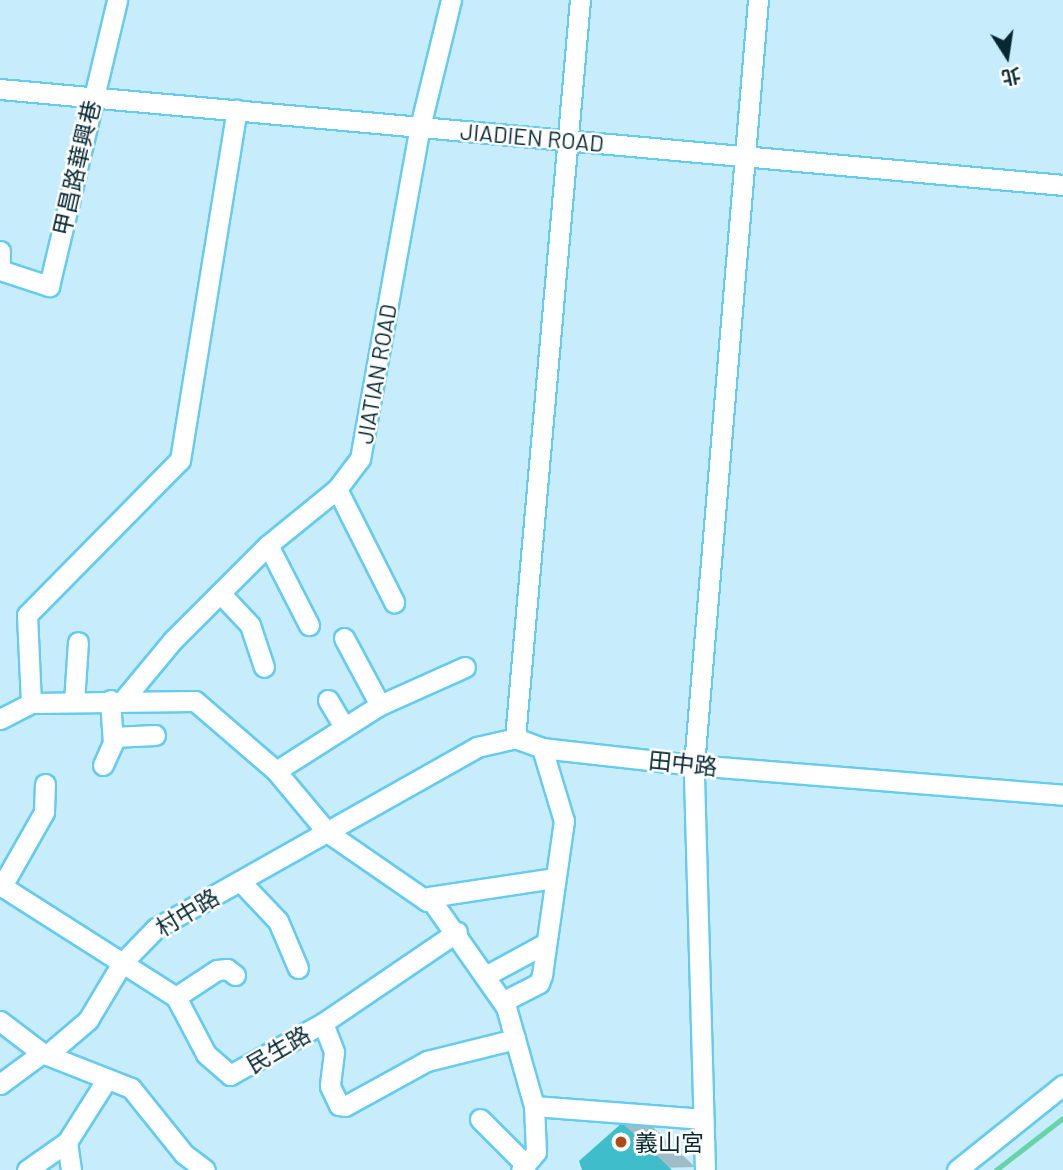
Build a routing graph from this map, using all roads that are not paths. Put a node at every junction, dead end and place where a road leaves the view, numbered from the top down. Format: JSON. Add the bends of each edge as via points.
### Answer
{"nodes":[{"id":1,"x":117,"y":0,"type":"edge"},
{"id":2,"x":451,"y":0,"type":"edge"},
{"id":3,"x":580,"y":0,"type":"edge"},
{"id":4,"x":758,"y":0,"type":"edge"},
{"id":5,"x":0,"y":89,"type":"edge"},
{"id":6,"x":92,"y":97,"type":"junction"},
{"id":7,"x":237,"y":110,"type":"junction"},
{"id":8,"x":420,"y":127,"type":"junction"},
{"id":9,"x":570,"y":141,"type":"junction"},
{"id":10,"x":746,"y":156,"type":"junction"},
{"id":11,"x":1063,"y":185,"type":"edge"},
{"id":12,"x":1,"y":259,"type":"edge"},
{"id":13,"x":337,"y":489,"type":"junction"},
{"id":14,"x":268,"y":545,"type":"junction"},
{"id":15,"x":220,"y":593,"type":"junction"},
{"id":16,"x":394,"y":602,"type":"dead end"},
{"id":17,"x":309,"y":625,"type":"dead end"},
{"id":18,"x":344,"y":638,"type":"dead end"},
{"id":19,"x":78,"y":642,"type":"dead end"},
{"id":20,"x":264,"y":667,"type":"dead end"},
{"id":21,"x":465,"y":667,"type":"dead end"},
{"id":22,"x":117,"y":699,"type":"junction"},
{"id":23,"x":328,"y":700,"type":"dead end"},
{"id":24,"x":74,"y":702,"type":"junction"},
{"id":25,"x":31,"y":703,"type":"junction"},
{"id":26,"x":380,"y":705,"type":"junction"},
{"id":27,"x":0,"y":719,"type":"edge"},
{"id":28,"x":344,"y":727,"type":"junction"},
{"id":29,"x":155,"y":736,"type":"dead end"},
{"id":30,"x":113,"y":737,"type":"junction"},
{"id":31,"x":515,"y":738,"type":"junction"},
{"id":32,"x":542,"y":747,"type":"junction"},
{"id":33,"x":103,"y":765,"type":"dead end"},
{"id":34,"x":694,"y":765,"type":"junction"},
{"id":35,"x":276,"y":771,"type":"junction"},
{"id":36,"x":45,"y":784,"type":"dead end"},
{"id":37,"x":1063,"y":795,"type":"edge"},
{"id":38,"x":327,"y":832,"type":"junction"},
{"id":39,"x":554,"y":878,"type":"junction"},
{"id":40,"x":240,"y":881,"type":"junction"},
{"id":41,"x":1,"y":885,"type":"edge"},
{"id":42,"x":429,"y":897,"type":"junction"},
{"id":43,"x":457,"y":932,"type":"junction"},
{"id":44,"x":546,"y":943,"type":"junction"},
{"id":45,"x":123,"y":963,"type":"junction"},
{"id":46,"x":298,"y":968,"type":"dead end"},
{"id":47,"x":235,"y":975,"type":"dead end"},
{"id":48,"x":487,"y":975,"type":"junction"},
{"id":49,"x":176,"y":997,"type":"junction"},
{"id":50,"x":504,"y":1001,"type":"junction"},
{"id":51,"x":0,"y":1021,"type":"edge"},
{"id":52,"x":323,"y":1023,"type":"junction"},
{"id":53,"x":514,"y":1039,"type":"junction"},
{"id":54,"x":44,"y":1054,"type":"junction"},
{"id":55,"x":107,"y":1079,"type":"junction"},
{"id":56,"x":0,"y":1084,"type":"edge"},
{"id":57,"x":1063,"y":1085,"type":"edge"},
{"id":58,"x":534,"y":1105,"type":"junction"},
{"id":59,"x":480,"y":1119,"type":"dead end"},
{"id":60,"x":704,"y":1119,"type":"junction"},
{"id":61,"x":67,"y":1142,"type":"junction"},
{"id":62,"x":523,"y":1167,"type":"edge"},
{"id":63,"x":201,"y":1169,"type":"edge"},
{"id":64,"x":27,"y":1170,"type":"edge"},
{"id":65,"x":71,"y":1170,"type":"edge"},
{"id":66,"x":705,"y":1170,"type":"edge"},
{"id":67,"x":957,"y":1170,"type":"edge"}],
"edges":[{"from":1,"to":6,"type":"street","name":"甲昌路華興巷"},
{"from":2,"to":8,"type":"street","name":"JIATIAN ROAD"},
{"from":3,"to":9,"type":"street"},
{"from":4,"to":10,"type":"street"},
{"from":5,"to":6,"type":"street","name":"JIADIEN ROAD"},
{"from":6,"to":7,"type":"street","name":"JIADIEN ROAD"},
{"from":6,"to":12,"type":"street","name":"甲昌路華興巷","via":[[49,286]]},
{"from":7,"to":8,"type":"street","name":"JIADIEN ROAD"},
{"from":7,"to":25,"type":"street","via":[[180,460],[27,615]]},
{"from":8,"to":9,"type":"street","name":"JIADIEN ROAD"},
{"from":8,"to":13,"type":"street","name":"JIATIAN ROAD","via":[[366,443],[352,474]]},
{"from":9,"to":10,"type":"street","name":"JIADIEN ROAD"},
{"from":9,"to":31,"type":"street"},
{"from":10,"to":11,"type":"street","name":"JIADIEN ROAD"},
{"from":10,"to":34,"type":"street"},
{"from":13,"to":14,"type":"street","name":"JIATIAN ROAD"},
{"from":13,"to":16,"type":"street"},
{"from":14,"to":15,"type":"street","name":"JIATIAN ROAD"},
{"from":14,"to":17,"type":"street"},
{"from":15,"to":20,"type":"street","via":[[250,625]]},
{"from":15,"to":22,"type":"street","name":"JIATIAN ROAD"},
{"from":18,"to":26,"type":"street"},
{"from":19,"to":24,"type":"street"},
{"from":21,"to":26,"type":"street"},
{"from":22,"to":24,"type":"street"},
{"from":22,"to":30,"type":"street"},
{"from":22,"to":35,"type":"street","via":[[195,701]]},
{"from":23,"to":28,"type":"street"},
{"from":24,"to":25,"type":"street"},
{"from":25,"to":27,"type":"street"},
{"from":26,"to":28,"type":"street"},
{"from":28,"to":35,"type":"street"},
{"from":29,"to":30,"type":"street"},
{"from":30,"to":33,"type":"street"},
{"from":31,"to":32,"type":"street","name":"田中路"},
{"from":31,"to":38,"type":"street","via":[[477,747]]},
{"from":32,"to":34,"type":"street","name":"田中路"},
{"from":32,"to":39,"type":"street","via":[[565,821]]},
{"from":34,"to":37,"type":"street","name":"田中路"},
{"from":34,"to":60,"type":"street"},
{"from":35,"to":38,"type":"street"},
{"from":36,"to":41,"type":"street","via":[[44,812]]},
{"from":38,"to":40,"type":"street","name":"村中路"},
{"from":38,"to":42,"type":"street","via":[[427,901]]},
{"from":39,"to":42,"type":"street"},
{"from":39,"to":44,"type":"street"},
{"from":40,"to":45,"type":"street","name":"村中路","via":[[156,928]]},
{"from":40,"to":46,"type":"street","via":[[278,921]]},
{"from":41,"to":45,"type":"street","name":"民生路"},
{"from":42,"to":43,"type":"street"},
{"from":43,"to":48,"type":"street"},
{"from":43,"to":52,"type":"street","name":"民生路"},
{"from":44,"to":48,"type":"street"},
{"from":44,"to":50,"type":"street","via":[[540,983]]},
{"from":45,"to":49,"type":"street","name":"民生路"},
{"from":45,"to":54,"type":"street","name":"村中路","via":[[88,1020]]},
{"from":47,"to":49,"type":"street","via":[[227,969],[217,970]]},
{"from":48,"to":50,"type":"street"},
{"from":49,"to":52,"type":"street","name":"民生路","via":[[206,1054],[229,1075]]},
{"from":50,"to":53,"type":"street"},
{"from":51,"to":54,"type":"street"},
{"from":52,"to":53,"type":"street","via":[[334,1052],[330,1086],[338,1105],[345,1106],[427,1061]]},
{"from":53,"to":58,"type":"street"},
{"from":54,"to":55,"type":"street"},
{"from":54,"to":56,"type":"street","name":"村中路"},
{"from":55,"to":61,"type":"street"},
{"from":55,"to":63,"type":"street","via":[[139,1095]]},
{"from":57,"to":67,"type":"street"},
{"from":58,"to":60,"type":"street"},
{"from":58,"to":62,"type":"street","via":[[536,1152]]},
{"from":59,"to":62,"type":"street"},
{"from":60,"to":66,"type":"street"},
{"from":61,"to":64,"type":"street"},
{"from":61,"to":65,"type":"street"}]}
